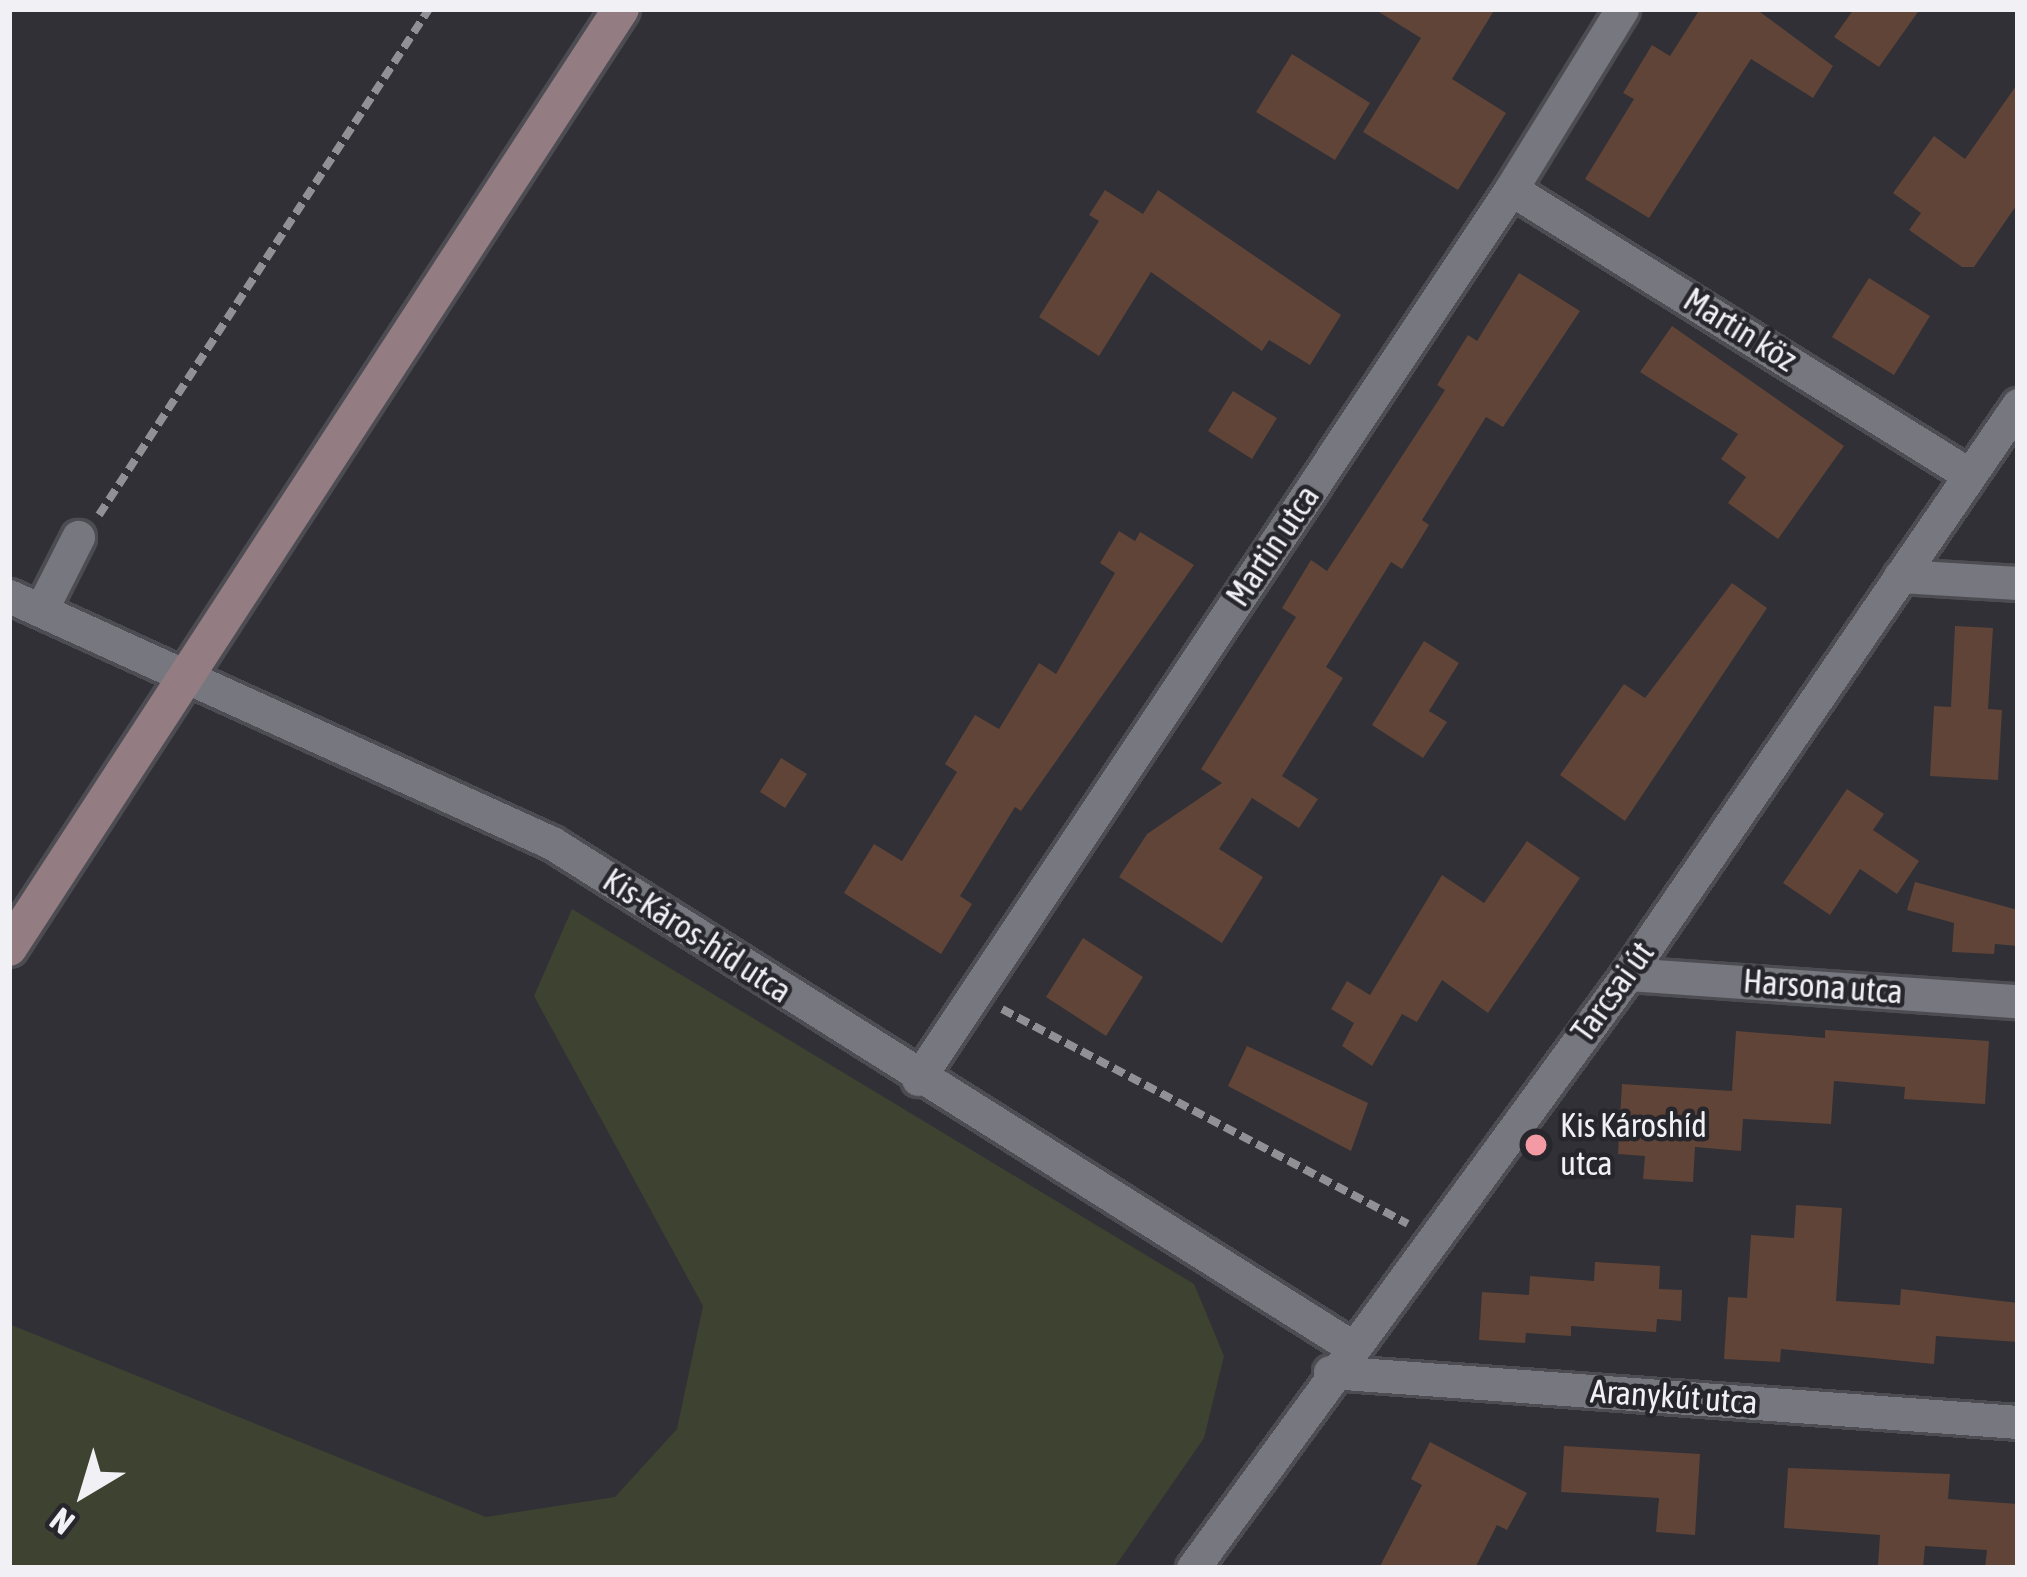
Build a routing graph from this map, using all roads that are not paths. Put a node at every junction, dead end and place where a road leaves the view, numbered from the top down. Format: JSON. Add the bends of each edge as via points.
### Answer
{"nodes":[{"id":1,"x":621,"y":9,"type":"edge"},
{"id":2,"x":1622,"y":9,"type":"edge"},
{"id":3,"x":1511,"y":189,"type":"junction"},
{"id":4,"x":2018,"y":405,"type":"edge"},
{"id":5,"x":1969,"y":474,"type":"junction"},
{"id":6,"x":78,"y":537,"type":"road end"},
{"id":7,"x":1900,"y":576,"type":"junction"},
{"id":8,"x":2018,"y":583,"type":"edge"},
{"id":9,"x":9,"y":596,"type":"edge"},
{"id":10,"x":41,"y":610,"type":"junction"},
{"id":11,"x":186,"y":676,"type":"junction"},
{"id":12,"x":9,"y":947,"type":"edge"},
{"id":13,"x":1628,"y":974,"type":"junction"},
{"id":14,"x":2018,"y":1001,"type":"edge"},
{"id":15,"x":918,"y":1079,"type":"junction"},
{"id":16,"x":1339,"y":1359,"type":"junction"},
{"id":17,"x":2018,"y":1422,"type":"edge"},
{"id":18,"x":1192,"y":1568,"type":"edge"}],
"edges":[{"from":1,"to":11,"type":"main road"},
{"from":2,"to":3,"type":"street","name":"Martin utca"},
{"from":3,"to":5,"type":"street","name":"Martin köz"},
{"from":3,"to":15,"type":"street","name":"Martin utca"},
{"from":4,"to":5,"type":"street","name":"Tarcsai út"},
{"from":5,"to":7,"type":"street","name":"Tarcsai út"},
{"from":6,"to":10,"type":"street"},
{"from":7,"to":8,"type":"street"},
{"from":7,"to":13,"type":"street","name":"Tarcsai út"},
{"from":9,"to":10,"type":"street","name":"Kis-Káros-híd utca"},
{"from":10,"to":11,"type":"street","name":"Kis-Káros-híd utca"},
{"from":11,"to":12,"type":"main road"},
{"from":11,"to":15,"type":"street","name":"Kis-Káros-híd utca","via":[[552,843]]},
{"from":13,"to":14,"type":"street","name":"Harsona utca"},
{"from":13,"to":16,"type":"street","name":"Tarcsai út"},
{"from":15,"to":16,"type":"street","name":"Kis-Káros-híd utca"},
{"from":16,"to":17,"type":"street","name":"Aranykút utca"},
{"from":16,"to":18,"type":"street","name":"Tarcsai út"}]}
